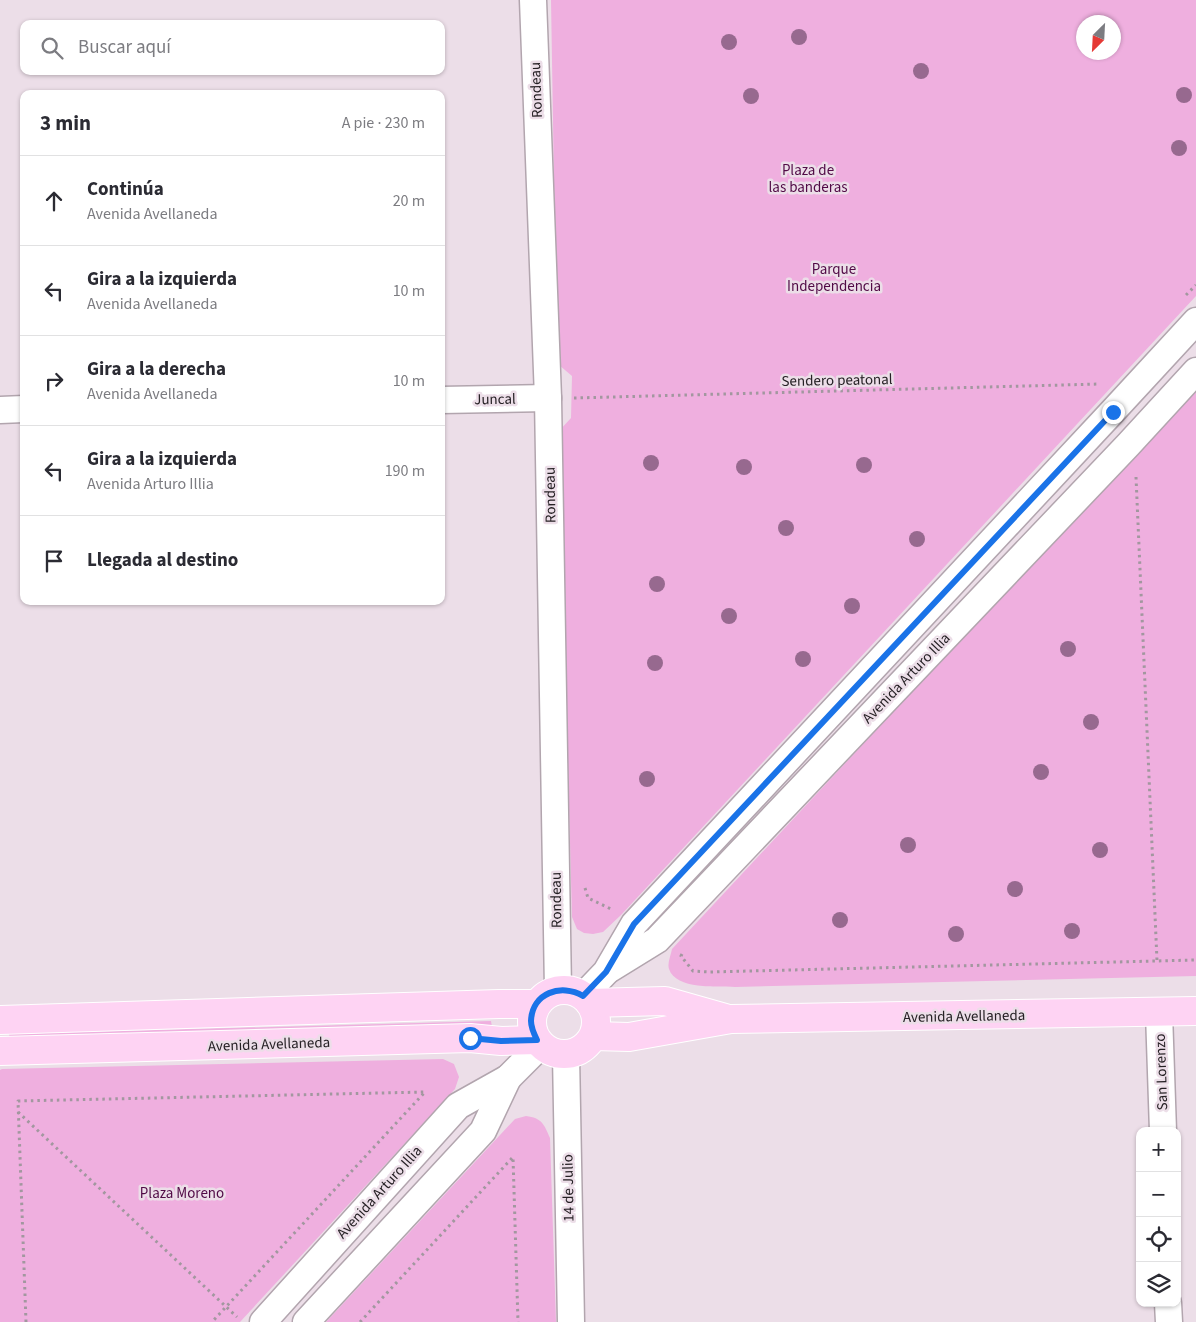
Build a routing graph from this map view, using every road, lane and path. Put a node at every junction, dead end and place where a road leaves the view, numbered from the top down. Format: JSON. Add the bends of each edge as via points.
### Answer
{"nodes":[{"id":1,"x":533,"y":0,"type":"edge"},
{"id":2,"x":1196,"y":285,"type":"edge"},
{"id":3,"x":1183,"y":299,"type":"dead end"},
{"id":4,"x":1196,"y":321,"type":"edge"},
{"id":5,"x":1196,"y":371,"type":"edge"},
{"id":6,"x":1097,"y":391,"type":"dead end"},
{"id":7,"x":559,"y":398,"type":"junction"},
{"id":8,"x":445,"y":400,"type":"edge"},
{"id":9,"x":20,"y":409,"type":"edge"},
{"id":10,"x":0,"y":410,"type":"edge"},
{"id":11,"x":1136,"y":476,"type":"dead end"},
{"id":12,"x":582,"y":879,"type":"dead end"},
{"id":13,"x":612,"y":910,"type":"dead end"},
{"id":14,"x":1196,"y":960,"type":"edge"},
{"id":15,"x":1157,"y":961,"type":"junction"},
{"id":16,"x":606,"y":972,"type":"junction"},
{"id":17,"x":710,"y":972,"type":"dead end"},
{"id":18,"x":567,"y":998,"type":"junction"},
{"id":19,"x":1196,"y":1011,"type":"edge"},
{"id":20,"x":1159,"y":1013,"type":"junction"},
{"id":21,"x":732,"y":1019,"type":"junction"},
{"id":22,"x":0,"y":1020,"type":"edge"},
{"id":23,"x":594,"y":1036,"type":"junction"},
{"id":24,"x":548,"y":1047,"type":"junction"},
{"id":25,"x":0,"y":1051,"type":"edge"},
{"id":26,"x":508,"y":1078,"type":"junction"},
{"id":27,"x":18,"y":1112,"type":"junction"},
{"id":28,"x":1162,"y":1127,"type":"edge"},
{"id":29,"x":226,"y":1307,"type":"junction"},
{"id":30,"x":1168,"y":1307,"type":"edge"},
{"id":31,"x":252,"y":1321,"type":"edge"},
{"id":32,"x":26,"y":1322,"type":"edge"},
{"id":33,"x":212,"y":1322,"type":"edge"},
{"id":34,"x":306,"y":1322,"type":"edge"},
{"id":35,"x":360,"y":1322,"type":"edge"},
{"id":36,"x":518,"y":1322,"type":"edge"},
{"id":37,"x":571,"y":1322,"type":"edge"},
{"id":38,"x":1169,"y":1322,"type":"edge"}],
"edges":[{"from":1,"to":7,"type":"street","name":"Rondeau"},
{"from":2,"to":3,"type":"path"},
{"from":4,"to":16,"type":"street","name":"Avenida Arturo Illia","via":[[634,924]]},
{"from":5,"to":16,"type":"street","name":"Avenida Arturo Illia","via":[[657,940]]},
{"from":6,"to":7,"type":"path","name":"Sendero peatonal","via":[[1104,384]]},
{"from":7,"to":8,"type":"street","name":"Juncal"},
{"from":7,"to":18,"type":"street","name":"Rondeau"},
{"from":9,"to":10,"type":"street"},
{"from":11,"to":15,"type":"path"},
{"from":12,"to":13,"type":"path","via":[[588,898]]},
{"from":14,"to":15,"type":"path"},
{"from":15,"to":17,"type":"path"},
{"from":16,"to":18,"type":"street","name":"Avenida Arturo Illia"},
{"from":18,"to":21,"type":"main road","name":"Avenida Avellaneda","via":[[665,1001]]},
{"from":18,"to":22,"type":"main road","name":"Avenida Avellaneda","via":[[499,1004]]},
{"from":18,"to":23,"type":"main road","via":[[594,1009],[597,1018]]},
{"from":18,"to":24,"type":"main road","via":[[531,1021],[532,1030]]},
{"from":19,"to":20,"type":"main road","name":"Avenida Avellaneda"},
{"from":20,"to":21,"type":"main road","name":"Avenida Avellaneda"},
{"from":20,"to":28,"type":"street","name":"San Lorenzo"},
{"from":21,"to":23,"type":"main road","name":"Avenida Avellaneda","via":[[630,1037]]},
{"from":23,"to":24,"type":"main road","name":"Avenida Avellaneda","via":[[579,1051]]},
{"from":24,"to":25,"type":"main road","name":"Avenida Avellaneda","via":[[470,1038]]},
{"from":24,"to":26,"type":"street","name":"Avenida Arturo Illia"},
{"from":24,"to":37,"type":"street","name":"14 de Julio"},
{"from":26,"to":31,"type":"street","name":"Avenida Arturo Illia","via":[[458,1106]]},
{"from":26,"to":34,"type":"street","name":"Avenida Arturo Illia","via":[[483,1131]]},
{"from":27,"to":29,"type":"path"},
{"from":27,"to":29,"type":"path","via":[[18,1101],[424,1092]]},
{"from":27,"to":32,"type":"path"},
{"from":29,"to":31,"type":"path"},
{"from":29,"to":33,"type":"path"},
{"from":30,"to":38,"type":"street"},
{"from":35,"to":36,"type":"path","via":[[513,1157]]}]}
